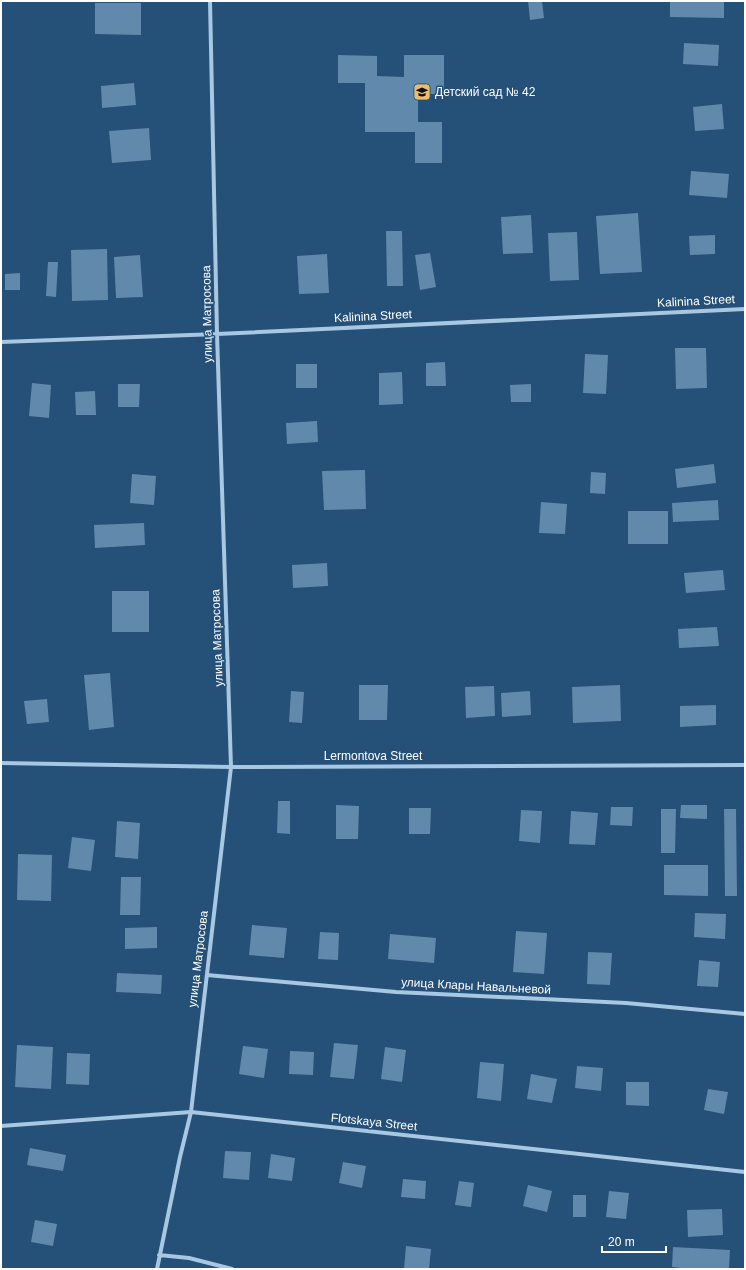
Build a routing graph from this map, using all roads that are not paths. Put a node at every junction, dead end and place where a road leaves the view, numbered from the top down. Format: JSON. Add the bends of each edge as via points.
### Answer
{"nodes":[{"id":1,"x":210,"y":1,"type":"edge"},
{"id":2,"x":745,"y":309,"type":"edge"},
{"id":3,"x":217,"y":334,"type":"junction"},
{"id":4,"x":1,"y":342,"type":"edge"},
{"id":5,"x":1,"y":763,"type":"edge"},
{"id":6,"x":745,"y":765,"type":"edge"},
{"id":7,"x":231,"y":766,"type":"junction"},
{"id":8,"x":207,"y":975,"type":"junction"},
{"id":9,"x":745,"y":1014,"type":"edge"},
{"id":10,"x":191,"y":1112,"type":"junction"},
{"id":11,"x":1,"y":1126,"type":"edge"},
{"id":12,"x":745,"y":1172,"type":"edge"},
{"id":13,"x":159,"y":1255,"type":"junction"},
{"id":14,"x":157,"y":1269,"type":"edge"},
{"id":15,"x":232,"y":1269,"type":"edge"}],
"edges":[{"from":1,"to":3,"type":"street","name":"улица Матросова"},
{"from":2,"to":3,"type":"street","name":"Kalinina Street"},
{"from":3,"to":4,"type":"street","name":"Kalinina Street"},
{"from":3,"to":7,"type":"street","name":"улица Матросова"},
{"from":5,"to":7,"type":"street","name":"Lermontova Street"},
{"from":6,"to":7,"type":"street","name":"Lermontova Street"},
{"from":7,"to":8,"type":"street","name":"улица Матросова"},
{"from":8,"to":9,"type":"street","name":"улица Клары Навальневой","via":[[396,992],[626,1003]]},
{"from":8,"to":10,"type":"street","name":"улица Матросова"},
{"from":10,"to":11,"type":"street","name":"Flotskaya Street"},
{"from":10,"to":12,"type":"street","name":"Flotskaya Street"},
{"from":10,"to":13,"type":"street","name":"улица Матросова"},
{"from":13,"to":14,"type":"street","name":"улица Матросова"},
{"from":13,"to":15,"type":"street","via":[[189,1258]]}]}
